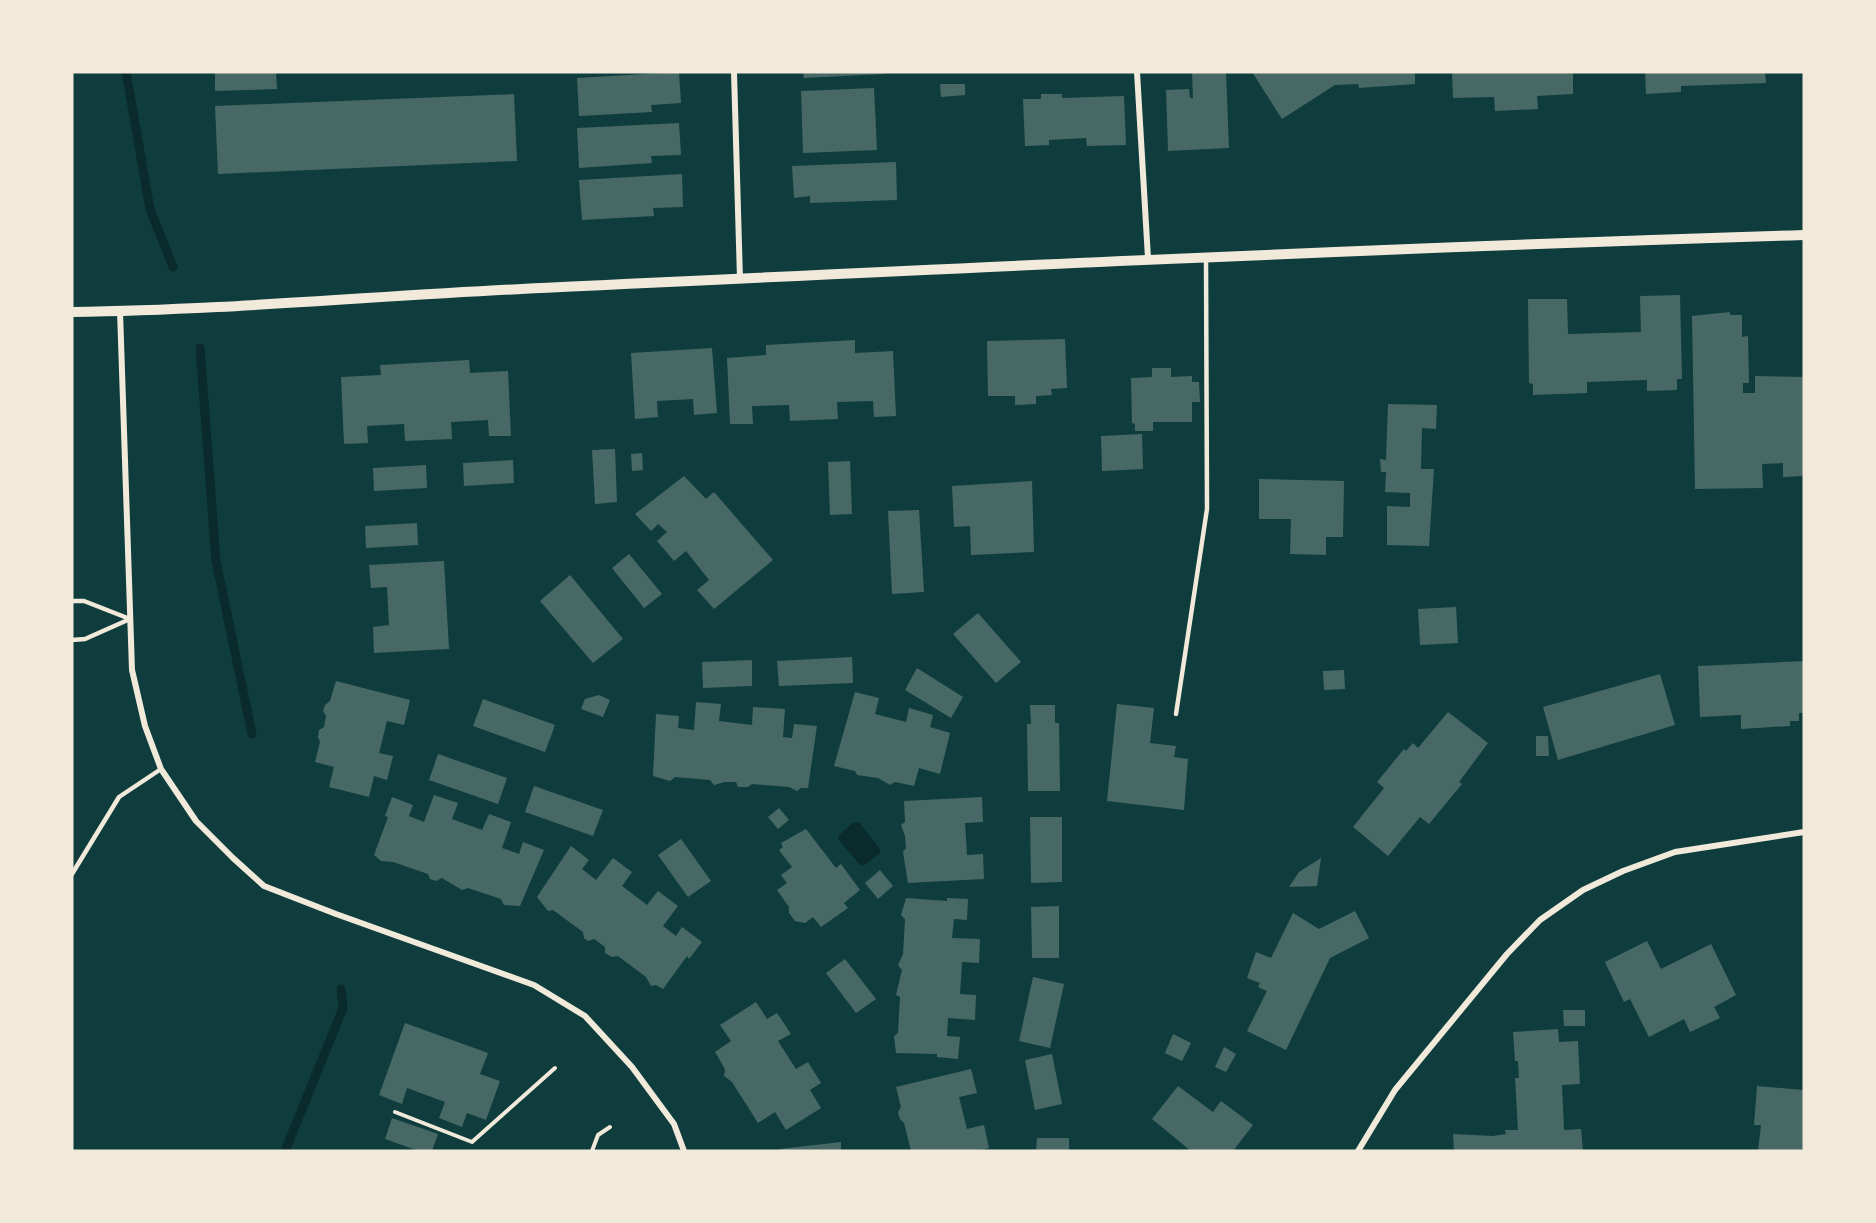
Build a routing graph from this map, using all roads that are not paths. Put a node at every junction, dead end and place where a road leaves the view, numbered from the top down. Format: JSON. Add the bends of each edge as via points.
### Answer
{"nodes":[{"id":1,"x":734,"y":72,"type":"edge"},
{"id":2,"x":1137,"y":72,"type":"edge"},
{"id":3,"x":1804,"y":235,"type":"edge"},
{"id":4,"x":1206,"y":256,"type":"junction"},
{"id":5,"x":1148,"y":258,"type":"junction"},
{"id":6,"x":740,"y":279,"type":"junction"},
{"id":7,"x":120,"y":311,"type":"junction"},
{"id":8,"x":72,"y":312,"type":"edge"},
{"id":9,"x":72,"y":602,"type":"edge"},
{"id":10,"x":130,"y":619,"type":"junction"},
{"id":11,"x":72,"y":640,"type":"edge"},
{"id":12,"x":1176,"y":714,"type":"dead end"},
{"id":13,"x":161,"y":769,"type":"junction"},
{"id":14,"x":1804,"y":832,"type":"edge"},
{"id":15,"x":72,"y":874,"type":"edge"},
{"id":16,"x":684,"y":1151,"type":"edge"},
{"id":17,"x":1358,"y":1151,"type":"edge"}],
"edges":[{"from":1,"to":6,"type":"street"},
{"from":2,"to":5,"type":"street"},
{"from":3,"to":4,"type":"street"},
{"from":4,"to":5,"type":"street"},
{"from":4,"to":12,"type":"lane","via":[[1207,509]]},
{"from":5,"to":6,"type":"street"},
{"from":6,"to":7,"type":"street"},
{"from":7,"to":8,"type":"street"},
{"from":7,"to":10,"type":"street"},
{"from":9,"to":10,"type":"lane","via":[[84,601]]},
{"from":10,"to":11,"type":"lane","via":[[85,639]]},
{"from":10,"to":13,"type":"street","via":[[132,670],[145,726]]},
{"from":13,"to":15,"type":"lane","via":[[119,797]]},
{"from":13,"to":16,"type":"street","via":[[196,820],[264,886],[534,985],[585,1016],[632,1067],[674,1124]]},
{"from":14,"to":17,"type":"street","via":[[1675,852],[1583,890],[1540,920],[1507,954],[1395,1090]]}]}
